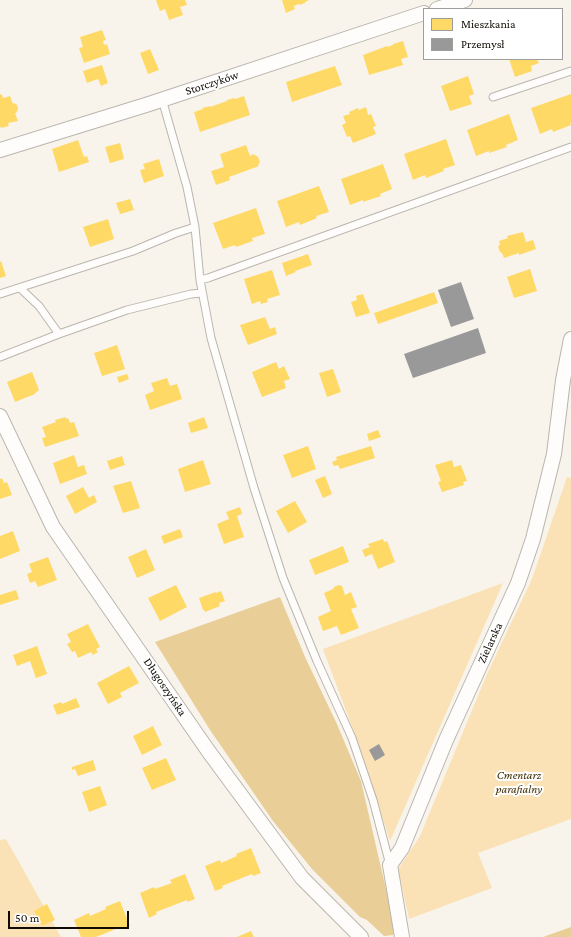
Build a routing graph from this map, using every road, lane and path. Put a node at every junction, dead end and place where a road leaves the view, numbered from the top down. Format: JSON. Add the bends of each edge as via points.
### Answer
{"nodes":[{"id":1,"x":466,"y":0,"type":"edge"},
{"id":2,"x":440,"y":8,"type":"edge"},
{"id":3,"x":423,"y":13,"type":"edge"},
{"id":4,"x":571,"y":71,"type":"edge"},
{"id":5,"x":493,"y":97,"type":"dead end"},
{"id":6,"x":162,"y":99,"type":"junction"},
{"id":7,"x":571,"y":147,"type":"edge"},
{"id":8,"x":0,"y":150,"type":"edge"},
{"id":9,"x":195,"y":227,"type":"junction"},
{"id":10,"x":200,"y":280,"type":"junction"},
{"id":11,"x":20,"y":288,"type":"junction"},
{"id":12,"x":202,"y":293,"type":"junction"},
{"id":13,"x":0,"y":294,"type":"edge"},
{"id":14,"x":59,"y":334,"type":"junction"},
{"id":15,"x":571,"y":339,"type":"edge"},
{"id":16,"x":0,"y":357,"type":"edge"},
{"id":17,"x":569,"y":362,"type":"edge"},
{"id":18,"x":0,"y":416,"type":"edge"},
{"id":19,"x":390,"y":865,"type":"junction"},
{"id":20,"x":361,"y":937,"type":"edge"},
{"id":21,"x":402,"y":937,"type":"edge"}],
"edges":[{"from":1,"to":2,"type":"street"},
{"from":3,"to":6,"type":"street","name":"Storczyków"},
{"from":4,"to":5,"type":"lane"},
{"from":6,"to":8,"type":"street","name":"Storczyków"},
{"from":6,"to":9,"type":"lane","via":[[187,187]]},
{"from":7,"to":10,"type":"lane"},
{"from":9,"to":10,"type":"lane"},
{"from":9,"to":11,"type":"lane","via":[[133,252]]},
{"from":10,"to":12,"type":"lane"},
{"from":11,"to":13,"type":"lane"},
{"from":11,"to":14,"type":"lane","via":[[39,306]]},
{"from":12,"to":14,"type":"lane","via":[[127,310]]},
{"from":12,"to":19,"type":"lane","via":[[211,338],[283,578],[352,738],[373,800]]},
{"from":14,"to":16,"type":"lane"},
{"from":15,"to":17,"type":"street","name":"Zielarska"},
{"from":17,"to":19,"type":"street","name":"Zielarska","via":[[563,380],[554,454],[518,583],[446,740],[402,848]]},
{"from":18,"to":20,"type":"street","name":"Długoszyńska","via":[[53,527],[209,752],[302,878]]},
{"from":19,"to":21,"type":"street"}]}
